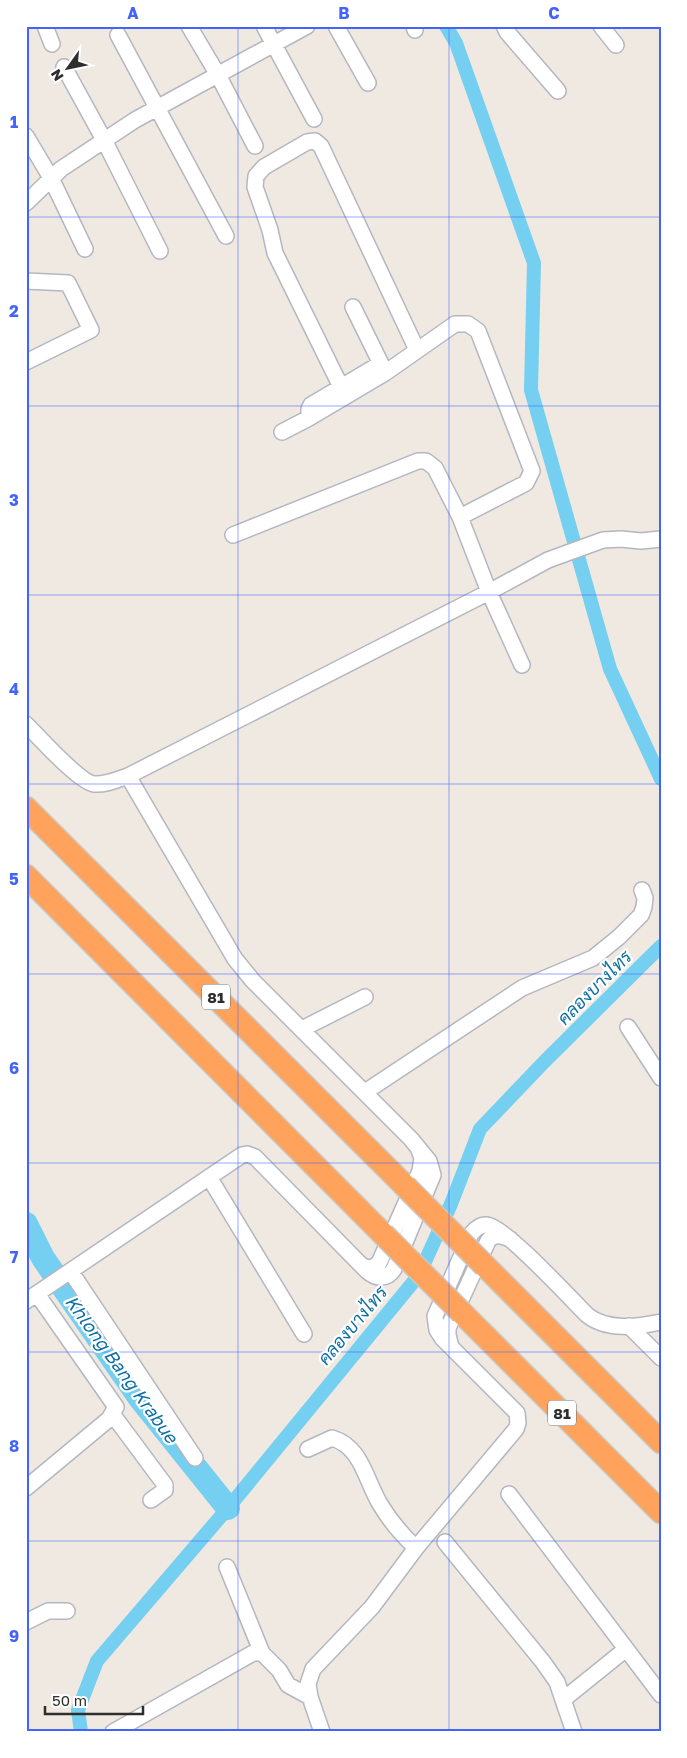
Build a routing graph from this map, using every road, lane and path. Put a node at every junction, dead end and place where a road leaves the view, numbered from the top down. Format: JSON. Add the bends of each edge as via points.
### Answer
{"nodes":[{"id":1,"x":44,"y":26,"type":"edge"},
{"id":2,"x":189,"y":26,"type":"edge"},
{"id":3,"x":264,"y":26,"type":"edge"},
{"id":4,"x":307,"y":26,"type":"edge"},
{"id":5,"x":336,"y":26,"type":"edge"},
{"id":6,"x":504,"y":26,"type":"edge"},
{"id":7,"x":601,"y":26,"type":"edge"},
{"id":8,"x":118,"y":35,"type":"dead end"},
{"id":9,"x":52,"y":44,"type":"dead end"},
{"id":10,"x":274,"y":44,"type":"junction"},
{"id":11,"x":616,"y":45,"type":"dead end"},
{"id":12,"x":64,"y":67,"type":"dead end"},
{"id":13,"x":218,"y":75,"type":"junction"},
{"id":14,"x":368,"y":83,"type":"dead end"},
{"id":15,"x":558,"y":91,"type":"dead end"},
{"id":16,"x":158,"y":107,"type":"junction"},
{"id":17,"x":314,"y":119,"type":"dead end"},
{"id":18,"x":26,"y":136,"type":"edge"},
{"id":19,"x":104,"y":140,"type":"junction"},
{"id":20,"x":255,"y":146,"type":"dead end"},
{"id":21,"x":51,"y":178,"type":"junction"},
{"id":22,"x":26,"y":203,"type":"edge"},
{"id":23,"x":226,"y":236,"type":"dead end"},
{"id":24,"x":85,"y":249,"type":"dead end"},
{"id":25,"x":160,"y":251,"type":"dead end"},
{"id":26,"x":28,"y":282,"type":"edge"},
{"id":27,"x":353,"y":307,"type":"dead end"},
{"id":28,"x":417,"y":350,"type":"junction"},
{"id":29,"x":26,"y":362,"type":"edge"},
{"id":30,"x":383,"y":368,"type":"junction"},
{"id":31,"x":341,"y":387,"type":"junction"},
{"id":32,"x":309,"y":418,"type":"junction"},
{"id":33,"x":282,"y":432,"type":"dead end"},
{"id":34,"x":460,"y":517,"type":"junction"},
{"id":35,"x":233,"y":535,"type":"dead end"},
{"id":36,"x":661,"y":539,"type":"edge"},
{"id":37,"x":489,"y":592,"type":"junction"},
{"id":38,"x":522,"y":665,"type":"dead end"},
{"id":39,"x":26,"y":724,"type":"edge"},
{"id":40,"x":128,"y":776,"type":"junction"},
{"id":41,"x":26,"y":808,"type":"edge"},
{"id":42,"x":26,"y":876,"type":"edge"},
{"id":43,"x":642,"y":890,"type":"dead end"},
{"id":44,"x":365,"y":997,"type":"dead end"},
{"id":45,"x":628,"y":1027,"type":"dead end"},
{"id":46,"x":302,"y":1029,"type":"junction"},
{"id":47,"x":661,"y":1078,"type":"edge"},
{"id":48,"x":365,"y":1092,"type":"junction"},
{"id":49,"x":209,"y":1176,"type":"junction"},
{"id":50,"x":67,"y":1274,"type":"junction"},
{"id":51,"x":36,"y":1295,"type":"edge"},
{"id":52,"x":661,"y":1322,"type":"edge"},
{"id":53,"x":629,"y":1326,"type":"junction"},
{"id":54,"x":304,"y":1334,"type":"dead end"},
{"id":55,"x":661,"y":1358,"type":"edge"},
{"id":56,"x":113,"y":1415,"type":"junction"},
{"id":57,"x":661,"y":1442,"type":"edge"},
{"id":58,"x":308,"y":1449,"type":"dead end"},
{"id":59,"x":196,"y":1458,"type":"dead end"},
{"id":60,"x":26,"y":1488,"type":"edge"},
{"id":61,"x":509,"y":1494,"type":"dead end"},
{"id":62,"x":151,"y":1500,"type":"dead end"},
{"id":63,"x":661,"y":1512,"type":"edge"},
{"id":64,"x":445,"y":1542,"type":"dead end"},
{"id":65,"x":416,"y":1548,"type":"junction"},
{"id":66,"x":227,"y":1567,"type":"dead end"},
{"id":67,"x":67,"y":1611,"type":"dead end"},
{"id":68,"x":26,"y":1622,"type":"edge"},
{"id":69,"x":626,"y":1649,"type":"junction"},
{"id":70,"x":262,"y":1653,"type":"junction"},
{"id":71,"x":661,"y":1695,"type":"edge"},
{"id":72,"x":310,"y":1696,"type":"junction"},
{"id":73,"x":564,"y":1699,"type":"junction"},
{"id":74,"x":113,"y":1732,"type":"edge"},
{"id":75,"x":322,"y":1732,"type":"edge"},
{"id":76,"x":574,"y":1732,"type":"edge"}],
"edges":[{"from":1,"to":9,"type":"street"},
{"from":2,"to":13,"type":"street"},
{"from":3,"to":10,"type":"street"},
{"from":4,"to":10,"type":"street"},
{"from":5,"to":14,"type":"street"},
{"from":6,"to":15,"type":"street"},
{"from":7,"to":11,"type":"street"},
{"from":8,"to":16,"type":"street"},
{"from":10,"to":13,"type":"street"},
{"from":10,"to":17,"type":"street"},
{"from":12,"to":19,"type":"street"},
{"from":13,"to":16,"type":"street"},
{"from":13,"to":20,"type":"street"},
{"from":16,"to":19,"type":"street"},
{"from":16,"to":23,"type":"street"},
{"from":18,"to":21,"type":"street"},
{"from":19,"to":21,"type":"street"},
{"from":19,"to":25,"type":"street"},
{"from":21,"to":22,"type":"street"},
{"from":21,"to":24,"type":"street"},
{"from":26,"to":29,"type":"street","via":[[68,283],[91,330]]},
{"from":27,"to":30,"type":"street"},
{"from":28,"to":30,"type":"street"},
{"from":28,"to":31,"type":"street","via":[[321,146],[315,141],[307,142],[264,167],[256,176],[255,187],[276,253]]},
{"from":28,"to":34,"type":"street","via":[[456,324],[468,324],[478,331],[532,471],[526,483]]},
{"from":30,"to":31,"type":"street"},
{"from":30,"to":32,"type":"street"},
{"from":31,"to":32,"type":"street","via":[[311,405]]},
{"from":32,"to":33,"type":"street"},
{"from":34,"to":35,"type":"street","via":[[435,468],[426,461],[418,461]]},
{"from":34,"to":37,"type":"street"},
{"from":36,"to":37,"type":"street","via":[[603,540],[548,560]]},
{"from":37,"to":38,"type":"street"},
{"from":37,"to":40,"type":"street"},
{"from":39,"to":40,"type":"street","via":[[91,784],[107,784]]},
{"from":40,"to":46,"type":"street","via":[[235,959]]},
{"from":41,"to":57,"type":"highway","number":"81","bridge":true},
{"from":42,"to":63,"type":"highway","number":"81","bridge":true},
{"from":43,"to":48,"type":"street","via":[[645,898],[641,916],[592,958],[522,988]]},
{"from":44,"to":46,"type":"street"},
{"from":45,"to":47,"type":"street"},
{"from":46,"to":48,"type":"street"},
{"from":48,"to":49,"type":"street","via":[[416,1144],[422,1158],[420,1172],[377,1266],[371,1269],[363,1266],[255,1157],[242,1155]]},
{"from":49,"to":50,"type":"street"},
{"from":49,"to":54,"type":"street"},
{"from":50,"to":51,"type":"street"},
{"from":50,"to":59,"type":"street"},
{"from":51,"to":56,"type":"street","via":[[111,1398],[116,1407]]},
{"from":52,"to":53,"type":"street"},
{"from":53,"to":55,"type":"street"},
{"from":53,"to":65,"type":"street","via":[[606,1325],[592,1319],[512,1240],[498,1235],[490,1238],[448,1328],[448,1335],[451,1348],[517,1413],[518,1423]]},
{"from":56,"to":60,"type":"street"},
{"from":56,"to":62,"type":"street","via":[[165,1485],[165,1490]]},
{"from":58,"to":65,"type":"street","via":[[332,1438],[350,1446],[384,1510],[399,1533]]},
{"from":61,"to":69,"type":"street"},
{"from":64,"to":73,"type":"street","via":[[542,1662],[557,1682]]},
{"from":65,"to":72,"type":"street","via":[[372,1607],[313,1669],[308,1684]]},
{"from":66,"to":70,"type":"street"},
{"from":67,"to":68,"type":"street","via":[[48,1611]]},
{"from":69,"to":71,"type":"street"},
{"from":69,"to":73,"type":"street"},
{"from":70,"to":72,"type":"street","via":[[288,1685]]},
{"from":70,"to":74,"type":"street","via":[[253,1653]]},
{"from":72,"to":75,"type":"street"},
{"from":73,"to":76,"type":"street"}]}
